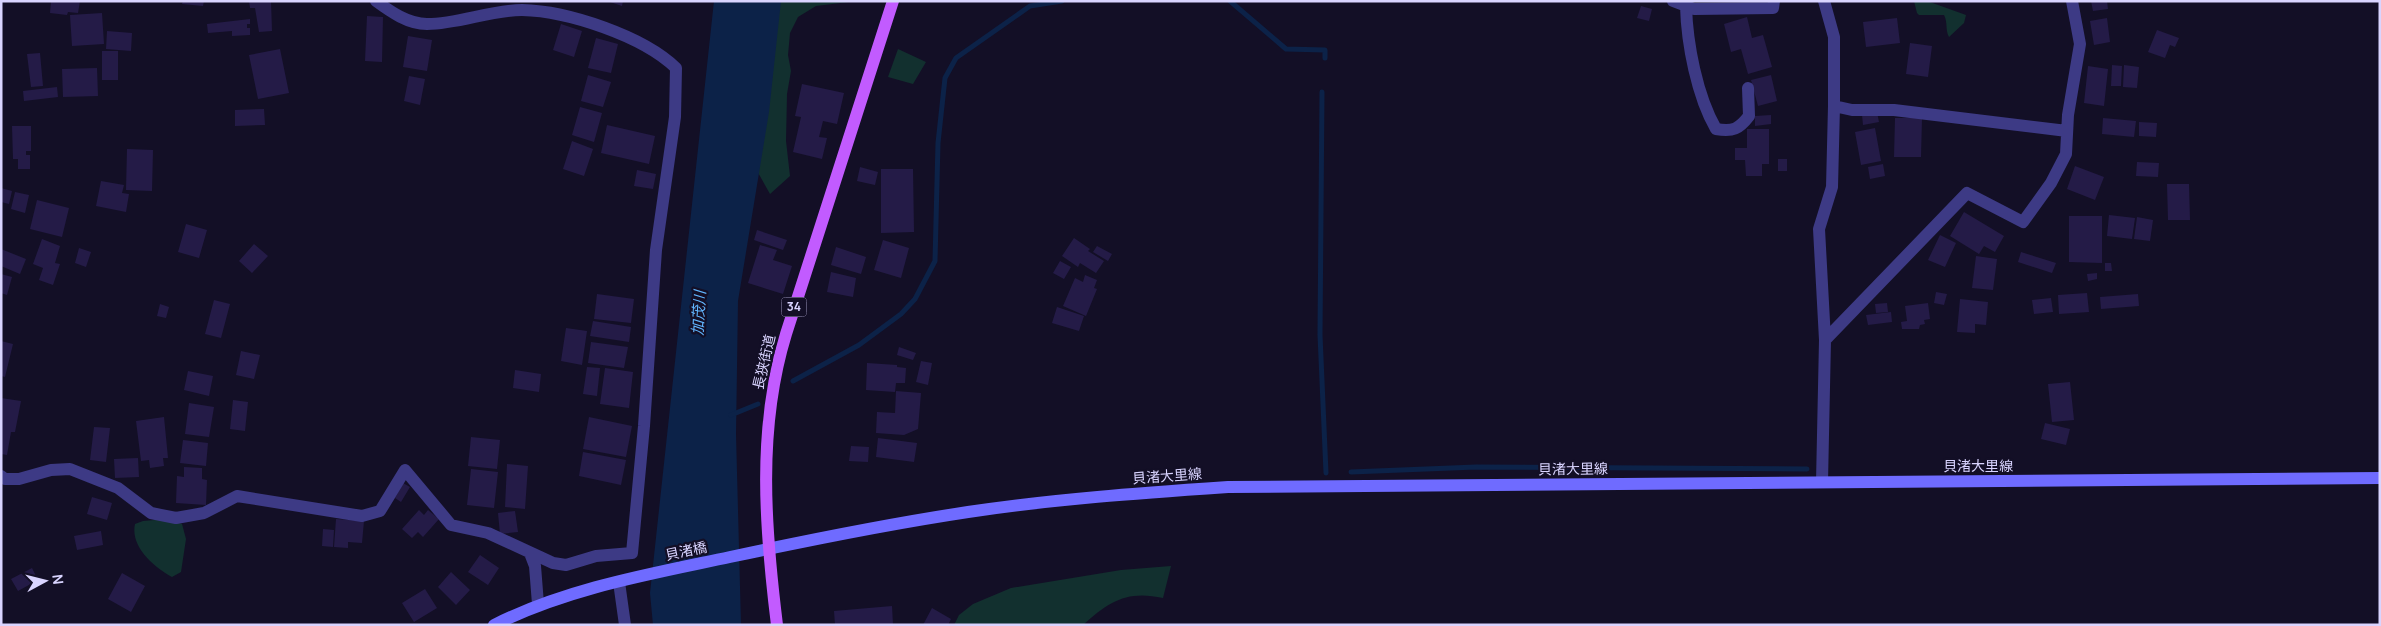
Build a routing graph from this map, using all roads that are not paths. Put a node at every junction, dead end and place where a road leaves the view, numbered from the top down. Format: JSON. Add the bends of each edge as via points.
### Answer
{"nodes":[{"id":1,"x":376,"y":1,"type":"edge"},
{"id":2,"x":893,"y":1,"type":"edge"},
{"id":3,"x":1673,"y":1,"type":"edge"},
{"id":4,"x":1774,"y":1,"type":"edge"},
{"id":5,"x":1824,"y":1,"type":"edge"},
{"id":6,"x":2072,"y":1,"type":"edge"},
{"id":7,"x":1686,"y":6,"type":"junction"},
{"id":8,"x":1748,"y":88,"type":"dead end"},
{"id":9,"x":1834,"y":106,"type":"junction"},
{"id":10,"x":2067,"y":131,"type":"junction"},
{"id":11,"x":1825,"y":340,"type":"junction"},
{"id":12,"x":1,"y":476,"type":"edge"},
{"id":13,"x":2380,"y":478,"type":"edge"},
{"id":14,"x":1822,"y":482,"type":"junction"},
{"id":15,"x":770,"y":549,"type":"junction"},
{"id":16,"x":530,"y":553,"type":"junction"},
{"id":17,"x":749,"y":553,"type":"joint"},
{"id":18,"x":624,"y":581,"type":"junction"},
{"id":19,"x":538,"y":604,"type":"junction"},
{"id":20,"x":494,"y":625,"type":"edge"},
{"id":21,"x":624,"y":625,"type":"edge"},
{"id":22,"x":777,"y":625,"type":"edge"}],
"edges":[{"from":1,"to":16,"type":"street","via":[[396,16],[426,24],[521,10],[589,21],[663,55],[676,68],[675,117],[656,250],[632,553],[596,556],[566,564],[553,563]]},
{"from":2,"to":15,"type":"main road","name":"長狭街道","number":"34","via":[[779,357],[771,394],[766,453]]},
{"from":3,"to":7,"type":"street"},
{"from":4,"to":7,"type":"street","via":[[1773,8],[1758,9],[1694,9]]},
{"from":5,"to":9,"type":"street","via":[[1834,37]]},
{"from":6,"to":10,"type":"street","via":[[2080,44]]},
{"from":7,"to":8,"type":"street","via":[[1690,45],[1708,113],[1716,129],[1732,131],[1750,116]]},
{"from":9,"to":10,"type":"street"},
{"from":9,"to":11,"type":"street","via":[[1832,187],[1819,230]]},
{"from":10,"to":11,"type":"street","via":[[2066,154],[2051,183],[2023,222],[1967,193]]},
{"from":11,"to":14,"type":"street"},
{"from":12,"to":16,"type":"street","via":[[19,479],[51,470],[70,469],[118,488],[151,513],[176,518],[204,513],[237,496],[362,516],[380,511],[405,470],[451,525],[488,533]]},
{"from":13,"to":14,"type":"street","name":"貝渚大里線"},
{"from":14,"to":15,"type":"street","name":"貝渚大里線","via":[[1218,487],[969,512]]},
{"from":15,"to":17,"type":"street","name":"貝渚大里線"},
{"from":15,"to":22,"type":"main road","name":"長狭街道","number":"34"},
{"from":16,"to":19,"type":"street","via":[[535,566]]},
{"from":17,"to":18,"type":"street","name":"貝渚橋"},
{"from":18,"to":19,"type":"street","name":"貝渚橋"},
{"from":18,"to":21,"type":"street"},
{"from":19,"to":20,"type":"street","name":"貝渚橋"}]}
